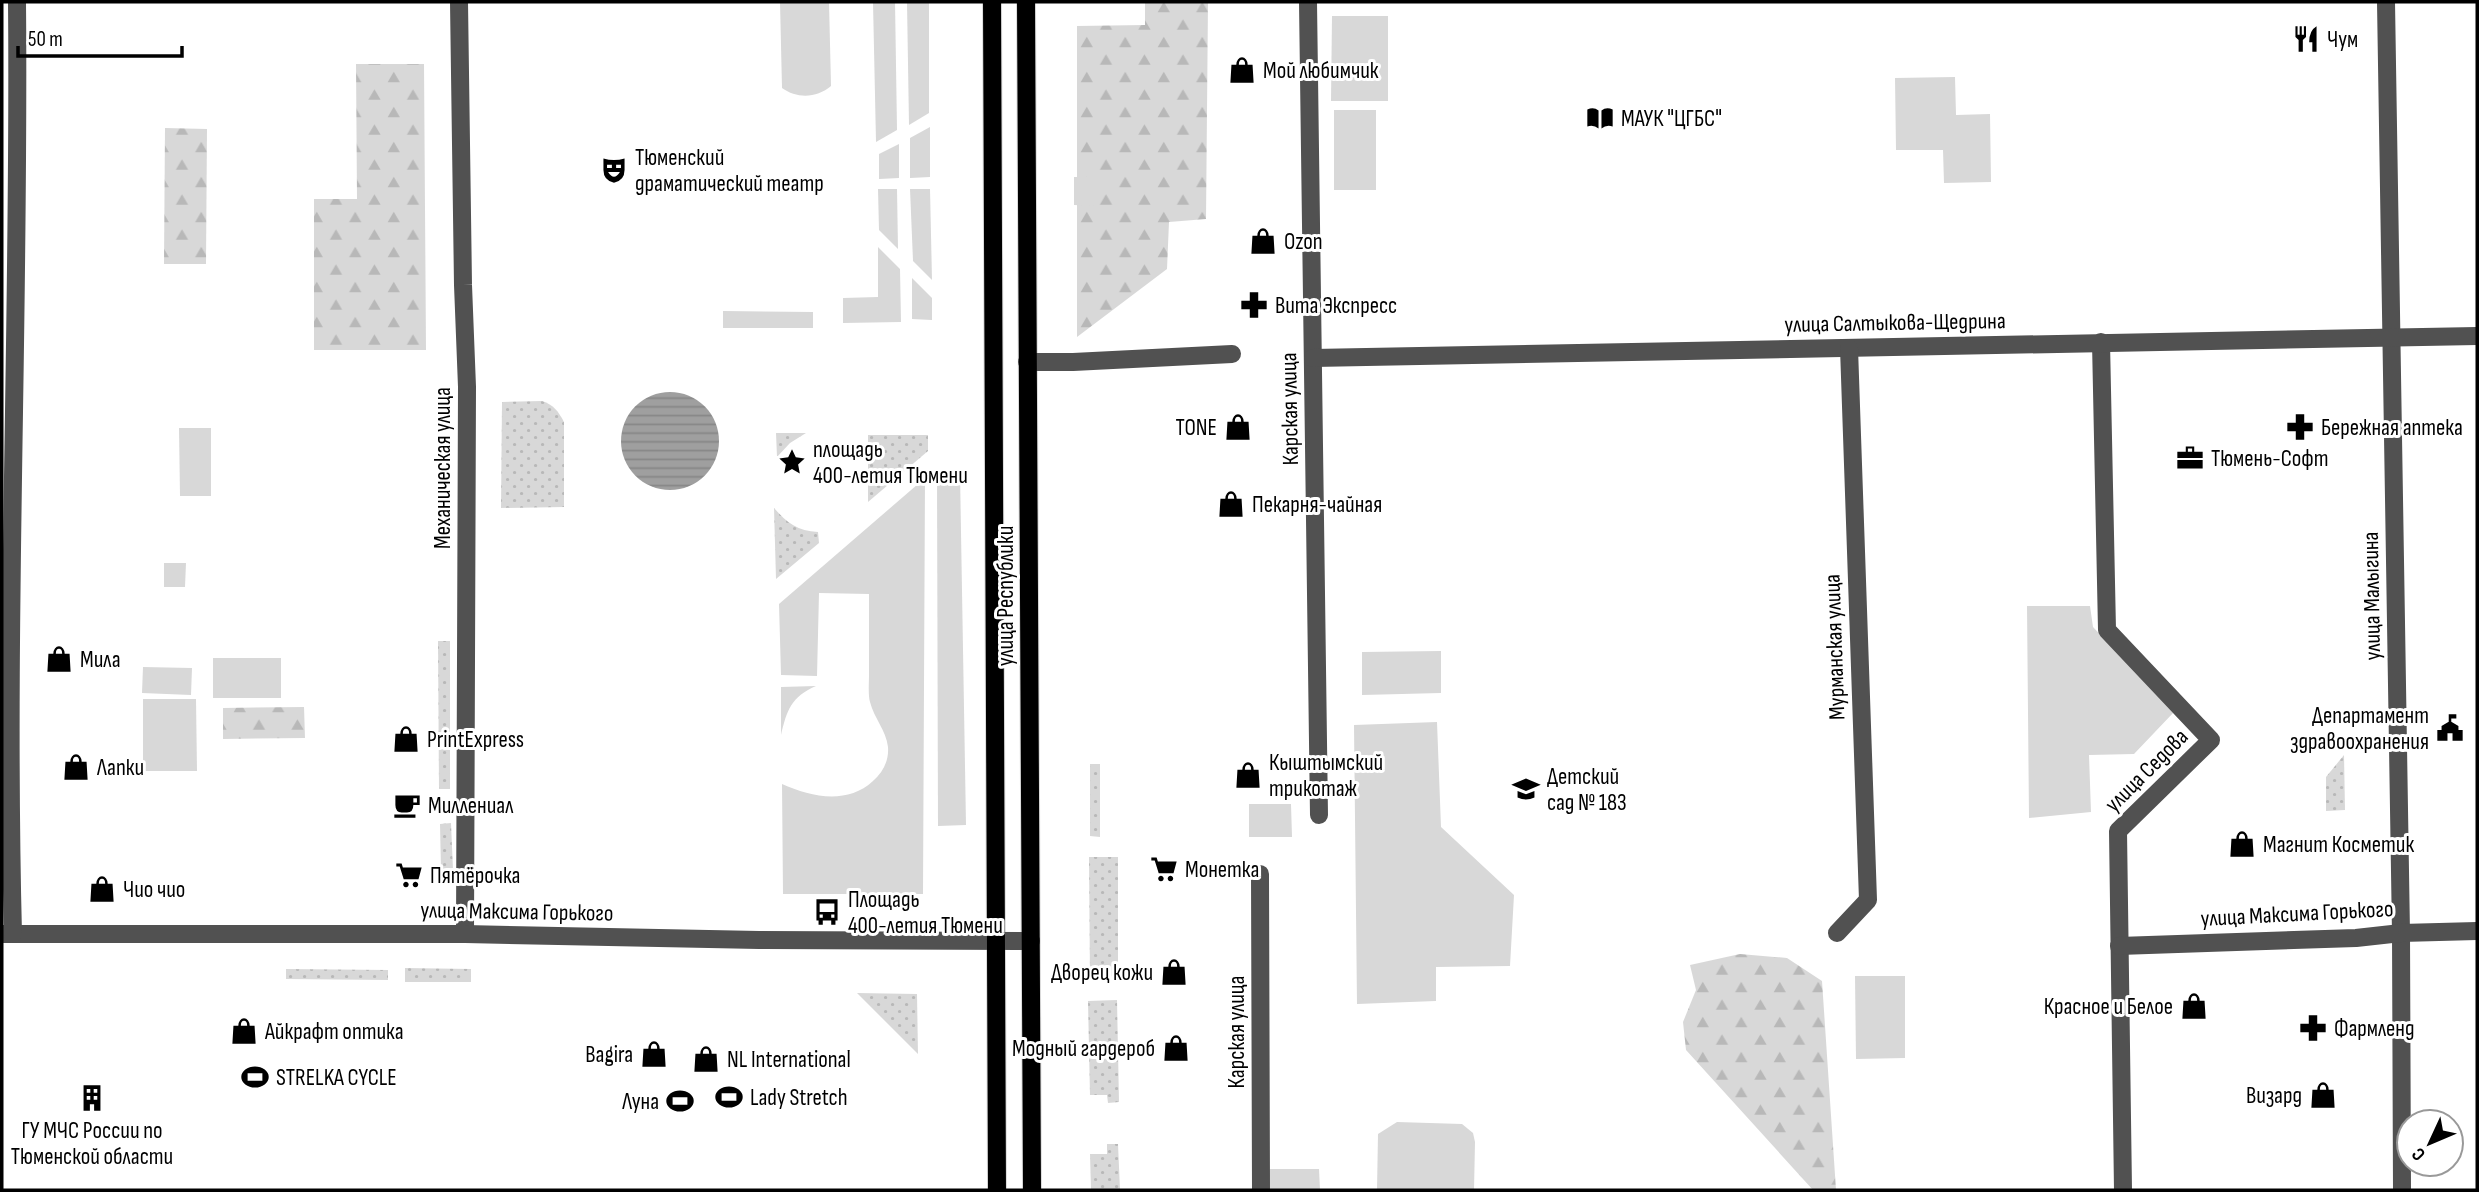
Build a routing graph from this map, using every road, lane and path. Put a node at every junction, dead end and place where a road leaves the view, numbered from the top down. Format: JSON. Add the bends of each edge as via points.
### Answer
{"nodes":[{"id":1,"x":17,"y":2,"type":"edge"},
{"id":2,"x":458,"y":2,"type":"edge"},
{"id":3,"x":992,"y":2,"type":"edge"},
{"id":4,"x":1026,"y":2,"type":"edge"},
{"id":5,"x":1308,"y":2,"type":"edge"},
{"id":6,"x":2386,"y":2,"type":"edge"},
{"id":7,"x":2477,"y":336,"type":"edge"},
{"id":8,"x":2393,"y":338,"type":"junction"},
{"id":9,"x":2101,"y":342,"type":"junction"},
{"id":10,"x":1849,"y":348,"type":"junction"},
{"id":11,"x":1232,"y":354,"type":"dead end"},
{"id":12,"x":1313,"y":358,"type":"junction"},
{"id":13,"x":1027,"y":362,"type":"junction"},
{"id":14,"x":1319,"y":815,"type":"dead end"},
{"id":15,"x":1260,"y":874,"type":"dead end"},
{"id":16,"x":2477,"y":931,"type":"edge"},
{"id":17,"x":1837,"y":933,"type":"dead end"},
{"id":18,"x":2402,"y":933,"type":"junction"},
{"id":19,"x":8,"y":934,"type":"edge"},
{"id":20,"x":465,"y":934,"type":"junction"},
{"id":21,"x":1031,"y":941,"type":"junction"},
{"id":22,"x":996,"y":942,"type":"junction"},
{"id":23,"x":2119,"y":946,"type":"junction"},
{"id":24,"x":997,"y":1190,"type":"edge"},
{"id":25,"x":1032,"y":1190,"type":"edge"},
{"id":26,"x":1261,"y":1190,"type":"edge"},
{"id":27,"x":2123,"y":1190,"type":"edge"},
{"id":28,"x":2402,"y":1190,"type":"edge"}],
"edges":[{"from":1,"to":19,"type":"street"},
{"from":2,"to":20,"type":"street","name":"Механическая улица","via":[[467,387]]},
{"from":3,"to":22,"type":"main road","name":"улица Республики"},
{"from":4,"to":13,"type":"main road","name":"улица Республики"},
{"from":5,"to":12,"type":"street","name":"Карская улица"},
{"from":6,"to":8,"type":"street","name":"улица Малыгина"},
{"from":7,"to":8,"type":"street","name":"улица Салтыкова-Щедрина"},
{"from":8,"to":9,"type":"street","name":"улица Салтыкова-Щедрина"},
{"from":8,"to":18,"type":"street","name":"улица Малыгина"},
{"from":9,"to":10,"type":"street","name":"улица Салтыкова-Щедрина"},
{"from":9,"to":23,"type":"street","name":"улица Седова","via":[[2107,630],[2211,740],[2118,831]]},
{"from":10,"to":12,"type":"street","name":"улица Салтыкова-Щедрина"},
{"from":10,"to":17,"type":"street","name":"Мурманская улица","via":[[1868,900]]},
{"from":11,"to":13,"type":"street"},
{"from":12,"to":14,"type":"street","name":"Карская улица"},
{"from":13,"to":21,"type":"main road","name":"улица Республики"},
{"from":15,"to":26,"type":"street","name":"Карская улица"},
{"from":16,"to":18,"type":"street","name":"улица Максима Горького"},
{"from":18,"to":23,"type":"street","name":"улица Максима Горького"},
{"from":18,"to":28,"type":"street","name":"улица Малыгина"},
{"from":19,"to":20,"type":"street","name":"улица Максима Горького"},
{"from":20,"to":22,"type":"street","name":"улица Максима Горького"},
{"from":21,"to":22,"type":"street","name":"улица Максима Горького"},
{"from":21,"to":25,"type":"main road","name":"улица Республики"},
{"from":22,"to":24,"type":"main road","name":"улица Республики"},
{"from":23,"to":27,"type":"street","name":"улица Седова"}]}
